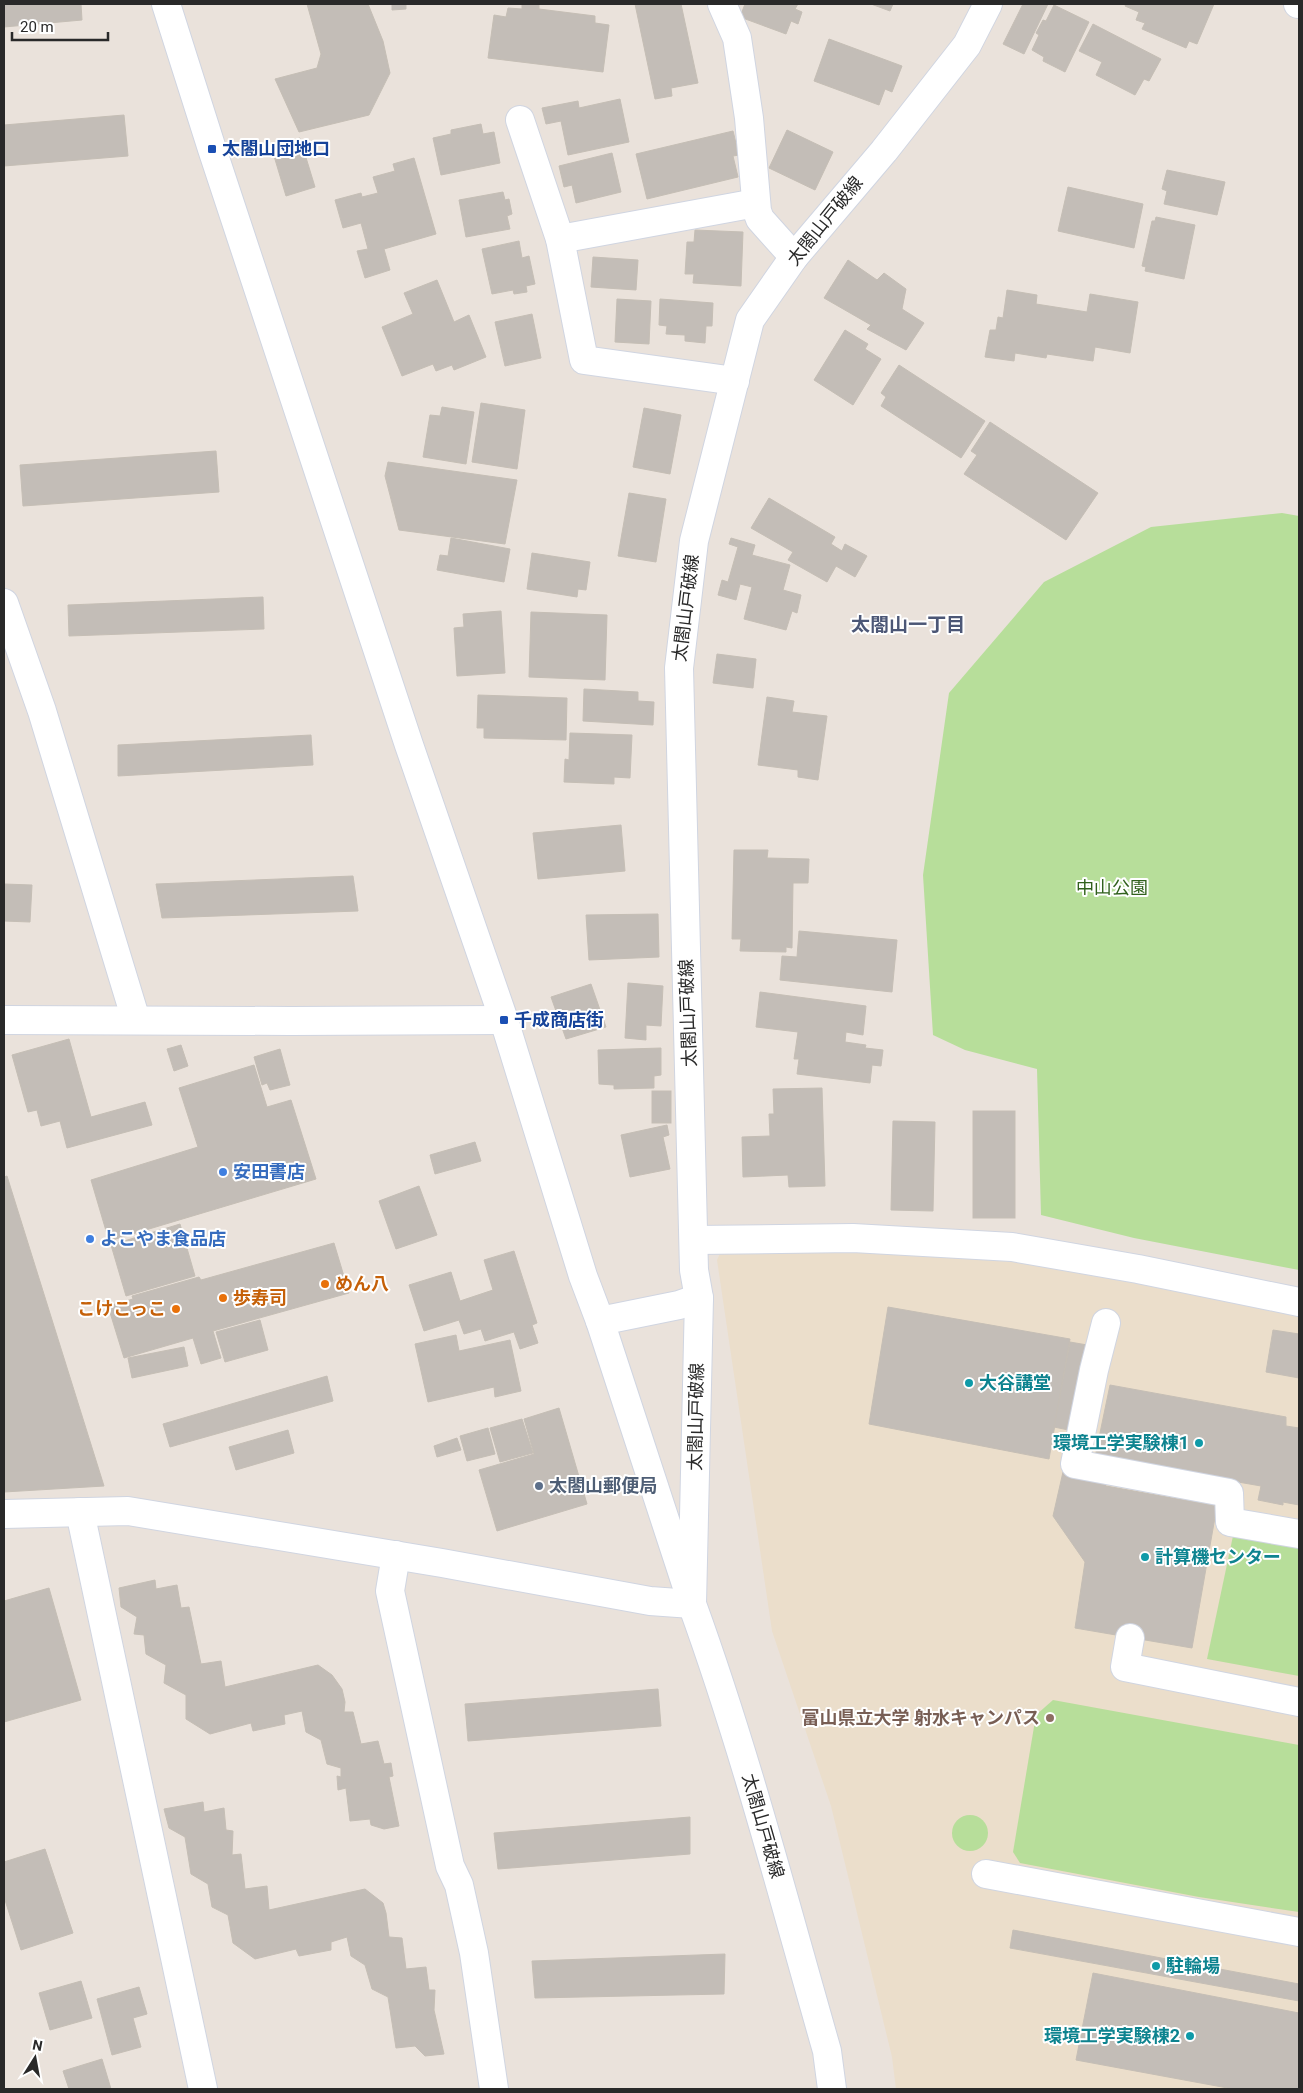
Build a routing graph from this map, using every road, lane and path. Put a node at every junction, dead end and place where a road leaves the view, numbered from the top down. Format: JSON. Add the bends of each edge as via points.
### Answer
{"nodes":[{"id":1,"x":166,"y":4,"type":"edge"},
{"id":2,"x":722,"y":4,"type":"edge"},
{"id":3,"x":988,"y":4,"type":"edge"},
{"id":4,"x":520,"y":120,"type":"dead end"},
{"id":5,"x":756,"y":203,"type":"junction"},
{"id":6,"x":560,"y":239,"type":"junction"},
{"id":7,"x":794,"y":257,"type":"junction"},
{"id":8,"x":735,"y":380,"type":"junction"},
{"id":9,"x":4,"y":603,"type":"edge"},
{"id":10,"x":4,"y":1020,"type":"edge"},
{"id":11,"x":136,"y":1020,"type":"junction"},
{"id":12,"x":504,"y":1020,"type":"junction"},
{"id":13,"x":695,"y":1240,"type":"junction"},
{"id":14,"x":699,"y":1298,"type":"junction"},
{"id":15,"x":1299,"y":1302,"type":"edge"},
{"id":16,"x":600,"y":1321,"type":"junction"},
{"id":17,"x":1106,"y":1323,"type":"dead end"},
{"id":18,"x":80,"y":1512,"type":"junction"},
{"id":19,"x":4,"y":1514,"type":"edge"},
{"id":20,"x":1299,"y":1534,"type":"edge"},
{"id":21,"x":396,"y":1555,"type":"junction"},
{"id":22,"x":692,"y":1604,"type":"junction"},
{"id":23,"x":1130,"y":1638,"type":"dead end"},
{"id":24,"x":1299,"y":1702,"type":"edge"},
{"id":25,"x":986,"y":1874,"type":"dead end"},
{"id":26,"x":1299,"y":1932,"type":"edge"},
{"id":27,"x":203,"y":2089,"type":"edge"},
{"id":28,"x":494,"y":2089,"type":"edge"},
{"id":29,"x":832,"y":2089,"type":"edge"}],
"edges":[{"from":1,"to":12,"type":"street","via":[[409,745]]},
{"from":2,"to":5,"type":"street","via":[[737,38],[749,118]]},
{"from":3,"to":7,"type":"street","name":"太閤山戸破線","via":[[967,45],[884,151]]},
{"from":4,"to":6,"type":"street"},
{"from":5,"to":6,"type":"street"},
{"from":5,"to":7,"type":"street","via":[[760,219]]},
{"from":6,"to":8,"type":"street","via":[[584,360]]},
{"from":7,"to":8,"type":"street","name":"太閤山戸破線","via":[[750,320]]},
{"from":8,"to":13,"type":"street","name":"太閤山戸破線","via":[[694,541],[679,668]]},
{"from":9,"to":11,"type":"street","via":[[42,711]]},
{"from":10,"to":11,"type":"street"},
{"from":11,"to":12,"type":"street"},
{"from":12,"to":16,"type":"street","via":[[583,1276]]},
{"from":13,"to":14,"type":"street","name":"太閤山戸破線","via":[[694,1270]]},
{"from":13,"to":15,"type":"street","via":[[853,1238],[1012,1247],[1138,1268]]},
{"from":14,"to":16,"type":"street"},
{"from":14,"to":22,"type":"street","name":"太閤山戸破線"},
{"from":16,"to":22,"type":"street"},
{"from":17,"to":20,"type":"street","via":[[1075,1464],[1229,1493],[1230,1522]]},
{"from":18,"to":19,"type":"street"},
{"from":18,"to":21,"type":"street","via":[[128,1511]]},
{"from":18,"to":27,"type":"street"},
{"from":21,"to":22,"type":"street","via":[[650,1601]]},
{"from":21,"to":28,"type":"street","via":[[390,1591],[450,1866],[459,1885],[474,1953]]},
{"from":22,"to":29,"type":"street","name":"太閤山戸破線","via":[[756,1799],[827,2051]]},
{"from":23,"to":24,"type":"street","via":[[1125,1668]]},
{"from":25,"to":26,"type":"street"}]}
